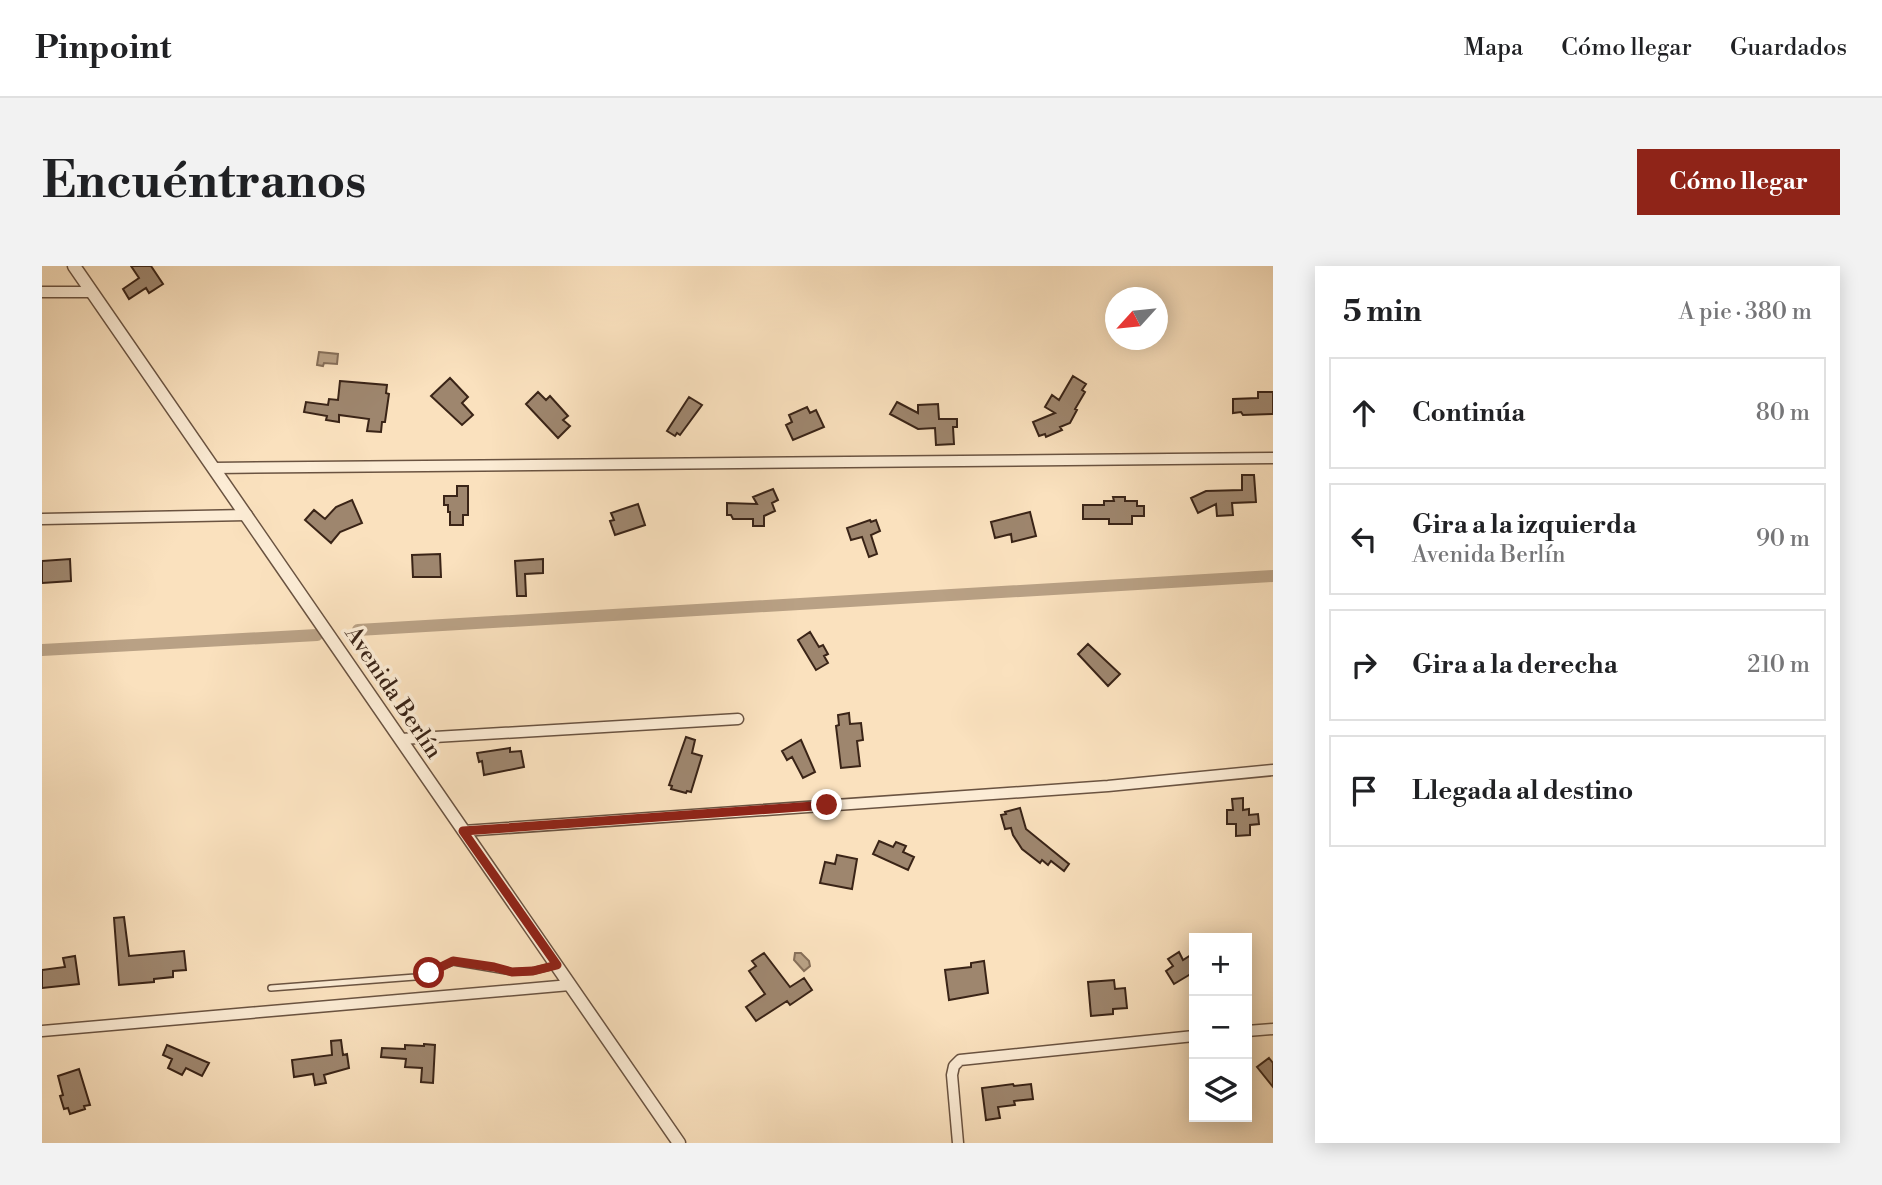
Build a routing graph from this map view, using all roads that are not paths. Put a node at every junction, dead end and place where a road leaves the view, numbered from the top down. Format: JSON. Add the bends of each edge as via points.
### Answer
{"nodes":[{"id":1,"x":74,"y":266,"type":"edge"},
{"id":2,"x":42,"y":292,"type":"edge"},
{"id":3,"x":92,"y":292,"type":"junction"},
{"id":4,"x":1273,"y":458,"type":"edge"},
{"id":5,"x":214,"y":468,"type":"junction"},
{"id":6,"x":247,"y":515,"type":"junction"},
{"id":7,"x":42,"y":519,"type":"edge"},
{"id":8,"x":738,"y":719,"type":"dead end"},
{"id":9,"x":401,"y":739,"type":"junction"},
{"id":10,"x":1273,"y":771,"type":"edge"},
{"id":11,"x":463,"y":831,"type":"junction"},
{"id":12,"x":557,"y":965,"type":"junction"},
{"id":13,"x":570,"y":985,"type":"junction"},
{"id":14,"x":271,"y":988,"type":"dead end"},
{"id":15,"x":1273,"y":1029,"type":"edge"},
{"id":16,"x":42,"y":1031,"type":"edge"},
{"id":17,"x":1252,"y":1031,"type":"edge"},
{"id":18,"x":1189,"y":1037,"type":"edge"},
{"id":19,"x":679,"y":1143,"type":"edge"},
{"id":20,"x":958,"y":1143,"type":"edge"}],
"edges":[{"from":1,"to":3,"type":"street","name":"Avenida Berlín"},
{"from":2,"to":3,"type":"street"},
{"from":3,"to":5,"type":"street","name":"Avenida Berlín"},
{"from":4,"to":5,"type":"street"},
{"from":5,"to":6,"type":"street","name":"Avenida Berlín"},
{"from":6,"to":7,"type":"street"},
{"from":6,"to":9,"type":"street","name":"Avenida Berlín"},
{"from":8,"to":9,"type":"street"},
{"from":9,"to":11,"type":"street","name":"Avenida Berlín"},
{"from":10,"to":11,"type":"street"},
{"from":11,"to":12,"type":"street","name":"Avenida Berlín"},
{"from":12,"to":13,"type":"street","name":"Avenida Berlín"},
{"from":12,"to":14,"type":"lane","via":[[512,972],[453,961],[415,977]]},
{"from":13,"to":16,"type":"street"},
{"from":13,"to":19,"type":"street","name":"Avenida Berlín"},
{"from":15,"to":17,"type":"street"},
{"from":18,"to":20,"type":"street","via":[[960,1060],[952,1075]]}]}
